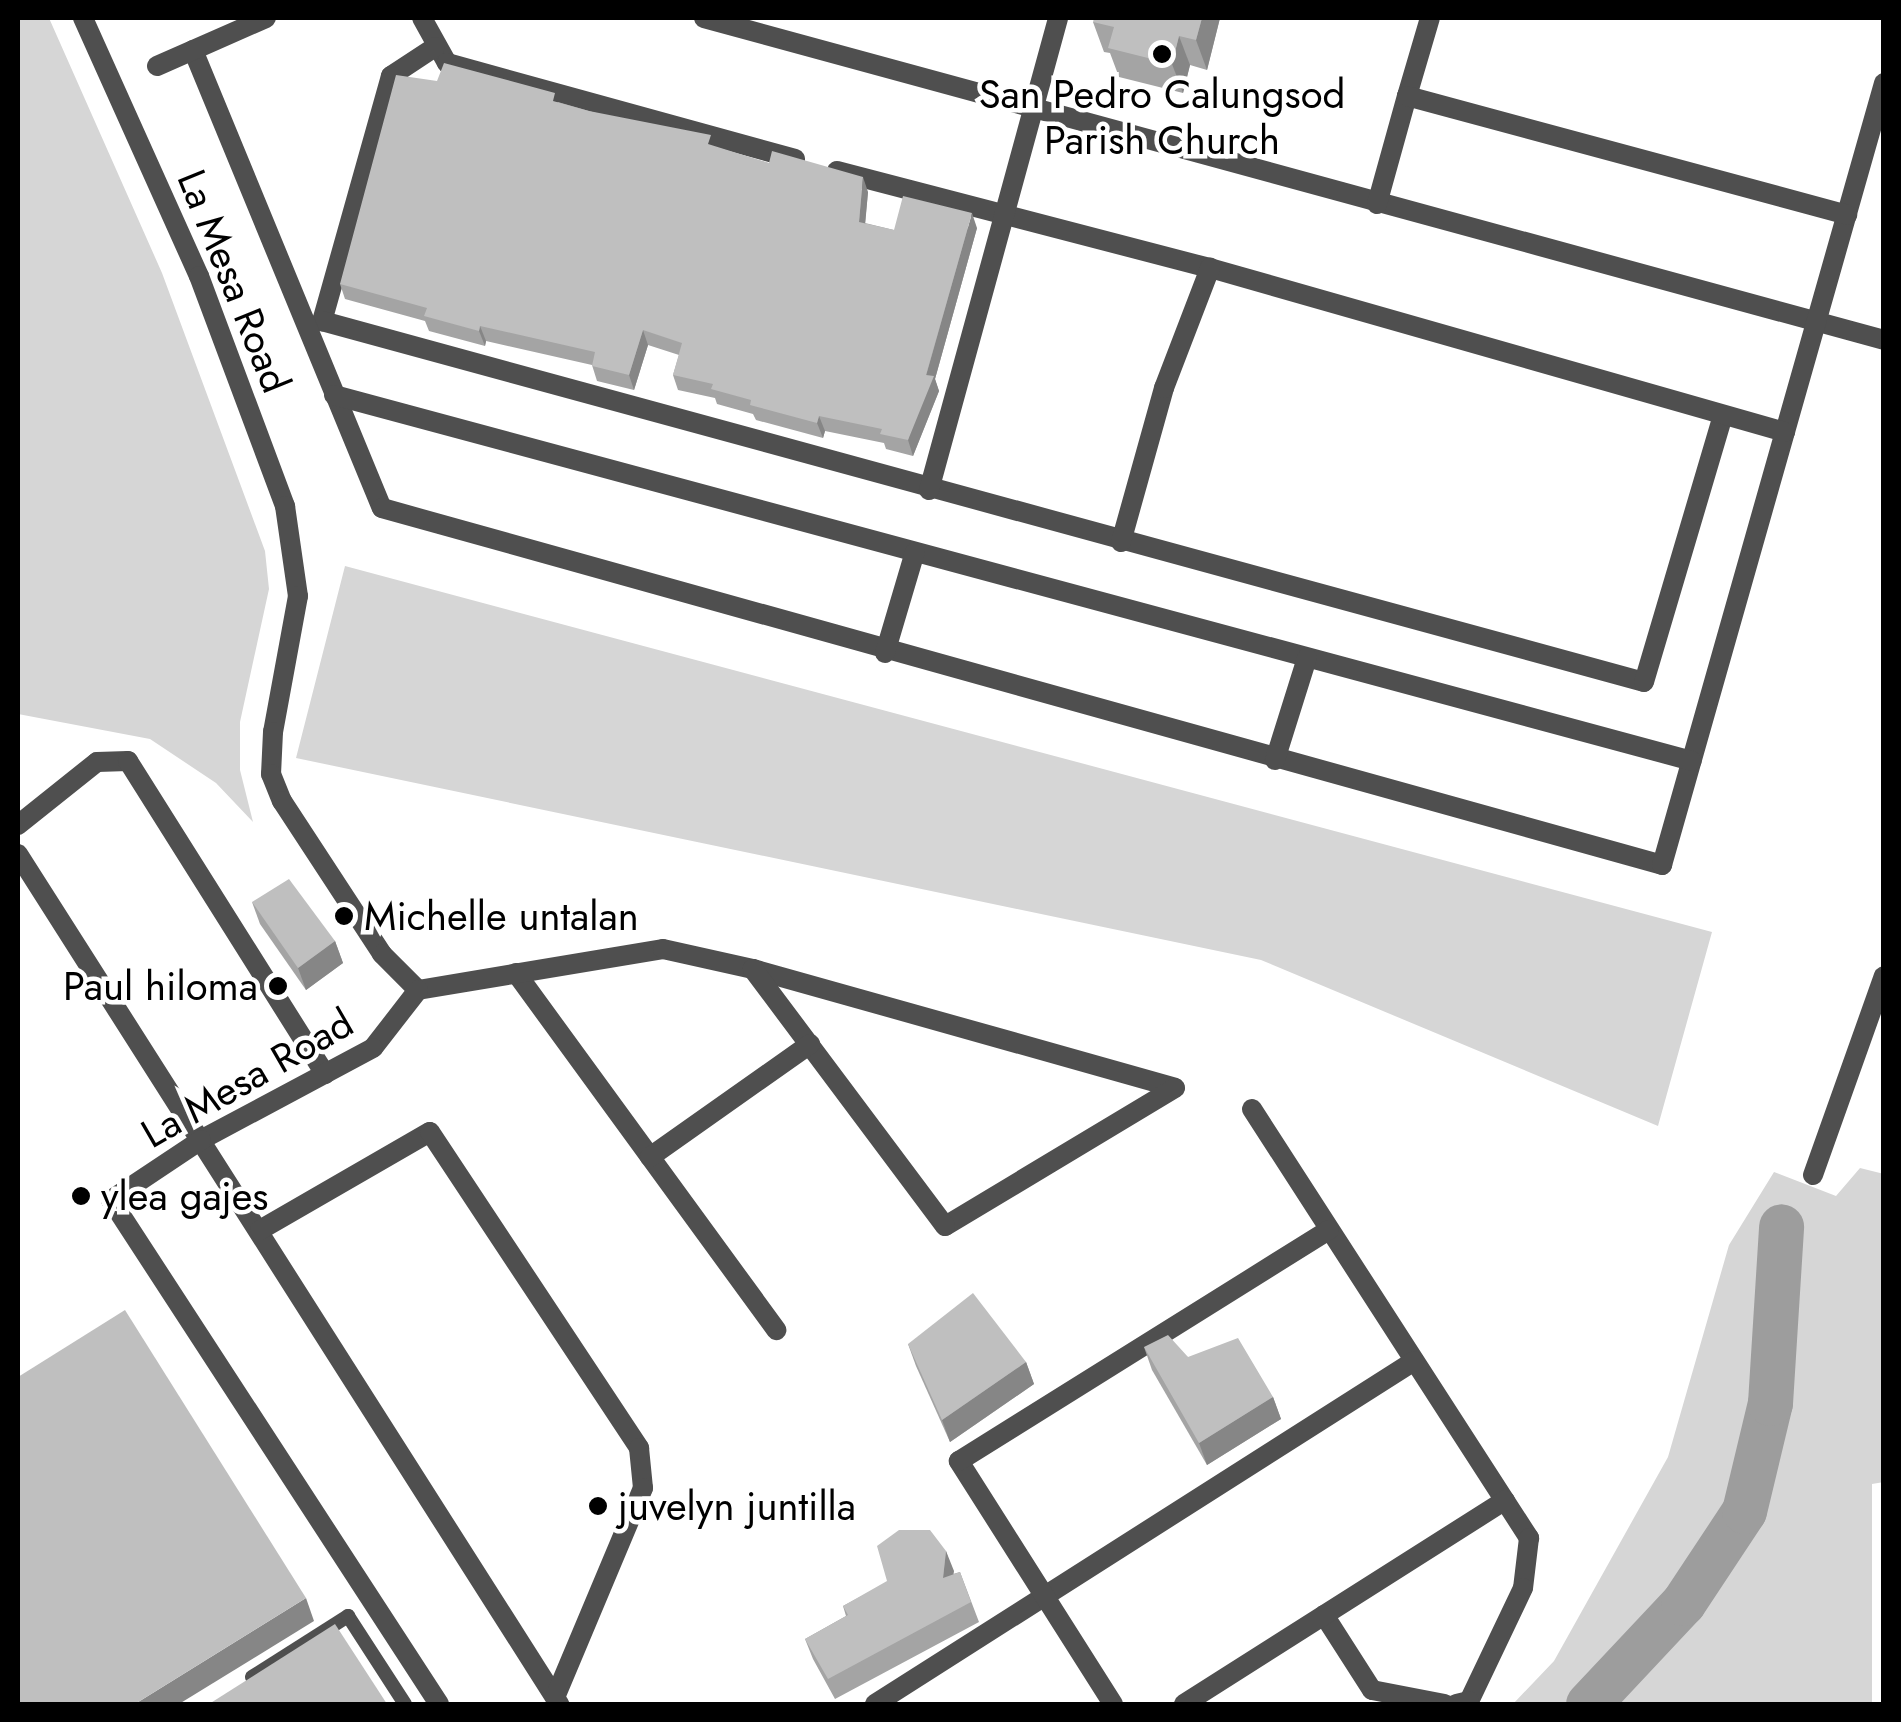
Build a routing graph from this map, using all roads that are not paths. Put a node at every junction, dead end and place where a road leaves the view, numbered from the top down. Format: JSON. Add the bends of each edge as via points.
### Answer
{"nodes":[{"id":1,"x":83,"y":18,"type":"edge"},
{"id":2,"x":266,"y":18,"type":"edge"},
{"id":3,"x":422,"y":18,"type":"edge"},
{"id":4,"x":704,"y":18,"type":"edge"},
{"id":5,"x":1058,"y":18,"type":"edge"},
{"id":6,"x":1430,"y":18,"type":"edge"},
{"id":7,"x":435,"y":47,"type":"junction"},
{"id":8,"x":193,"y":50,"type":"junction"},
{"id":9,"x":157,"y":66,"type":"dead end"},
{"id":10,"x":1884,"y":83,"type":"edge"},
{"id":11,"x":1407,"y":96,"type":"junction"},
{"id":12,"x":1034,"y":108,"type":"junction"},
{"id":13,"x":1377,"y":204,"type":"junction"},
{"id":14,"x":1847,"y":215,"type":"junction"},
{"id":15,"x":1004,"y":216,"type":"junction"},
{"id":16,"x":1210,"y":268,"type":"junction"},
{"id":17,"x":1818,"y":321,"type":"junction"},
{"id":18,"x":1884,"y":340,"type":"edge"},
{"id":19,"x":334,"y":396,"type":"junction"},
{"id":20,"x":1722,"y":414,"type":"junction"},
{"id":21,"x":1785,"y":432,"type":"junction"},
{"id":22,"x":928,"y":490,"type":"junction"},
{"id":23,"x":1121,"y":542,"type":"junction"},
{"id":24,"x":915,"y":552,"type":"junction"},
{"id":25,"x":884,"y":653,"type":"junction"},
{"id":26,"x":1307,"y":658,"type":"junction"},
{"id":27,"x":1275,"y":760,"type":"junction"},
{"id":28,"x":1692,"y":761,"type":"junction"},
{"id":29,"x":18,"y":826,"type":"edge"},
{"id":30,"x":18,"y":854,"type":"edge"},
{"id":31,"x":754,"y":968,"type":"junction"},
{"id":32,"x":516,"y":973,"type":"junction"},
{"id":33,"x":1884,"y":976,"type":"edge"},
{"id":34,"x":418,"y":990,"type":"junction"},
{"id":35,"x":810,"y":1044,"type":"junction"},
{"id":36,"x":325,"y":1074,"type":"junction"},
{"id":37,"x":1252,"y":1109,"type":"dead end"},
{"id":38,"x":201,"y":1140,"type":"junction"},
{"id":39,"x":650,"y":1157,"type":"junction"},
{"id":40,"x":1813,"y":1174,"type":"dead end"},
{"id":41,"x":260,"y":1230,"type":"junction"},
{"id":42,"x":1329,"y":1230,"type":"junction"},
{"id":43,"x":776,"y":1330,"type":"dead end"},
{"id":44,"x":1414,"y":1361,"type":"junction"},
{"id":45,"x":1505,"y":1500,"type":"junction"},
{"id":46,"x":1044,"y":1594,"type":"junction"},
{"id":47,"x":1324,"y":1615,"type":"junction"},
{"id":48,"x":240,"y":1685,"type":"edge"},
{"id":49,"x":557,"y":1701,"type":"edge"},
{"id":50,"x":405,"y":1704,"type":"edge"},
{"id":51,"x":440,"y":1704,"type":"edge"},
{"id":52,"x":875,"y":1704,"type":"edge"},
{"id":53,"x":1114,"y":1704,"type":"edge"},
{"id":54,"x":1184,"y":1704,"type":"edge"},
{"id":55,"x":1444,"y":1704,"type":"edge"},
{"id":56,"x":1456,"y":1704,"type":"edge"}],
"edges":[{"from":1,"to":34,"type":"street","name":"La Mesa Road","via":[[199,276],[285,506],[298,596],[272,732],[271,774],[282,802],[382,954]]},
{"from":2,"to":8,"type":"street"},
{"from":3,"to":7,"type":"street"},
{"from":4,"to":12,"type":"street"},
{"from":5,"to":12,"type":"street"},
{"from":6,"to":11,"type":"street"},
{"from":7,"to":15,"type":"street","via":[[447,63]]},
{"from":7,"to":22,"type":"street","via":[[391,76],[322,322]]},
{"from":8,"to":9,"type":"street"},
{"from":8,"to":19,"type":"street"},
{"from":10,"to":14,"type":"street"},
{"from":11,"to":13,"type":"street"},
{"from":11,"to":14,"type":"street"},
{"from":12,"to":13,"type":"street"},
{"from":12,"to":15,"type":"street"},
{"from":13,"to":17,"type":"street"},
{"from":14,"to":17,"type":"street"},
{"from":15,"to":16,"type":"street"},
{"from":15,"to":22,"type":"street"},
{"from":16,"to":20,"type":"street"},
{"from":16,"to":23,"type":"street","via":[[1164,388]]},
{"from":17,"to":18,"type":"street"},
{"from":17,"to":21,"type":"street"},
{"from":19,"to":24,"type":"street"},
{"from":19,"to":25,"type":"street","via":[[382,508]]},
{"from":20,"to":21,"type":"street"},
{"from":20,"to":23,"type":"street","via":[[1644,682]]},
{"from":21,"to":28,"type":"street"},
{"from":22,"to":23,"type":"street"},
{"from":24,"to":25,"type":"street"},
{"from":24,"to":26,"type":"street"},
{"from":25,"to":27,"type":"street"},
{"from":26,"to":27,"type":"street"},
{"from":26,"to":28,"type":"street"},
{"from":27,"to":28,"type":"street","via":[[1662,865]]},
{"from":29,"to":36,"type":"street","via":[[97,762],[128,761]]},
{"from":30,"to":38,"type":"street"},
{"from":31,"to":32,"type":"street","via":[[663,949]]},
{"from":31,"to":35,"type":"street"},
{"from":31,"to":35,"type":"street","via":[[1175,1088],[945,1226]]},
{"from":32,"to":34,"type":"street"},
{"from":32,"to":39,"type":"street"},
{"from":33,"to":40,"type":"street"},
{"from":34,"to":36,"type":"street","name":"La Mesa Road","via":[[373,1048]]},
{"from":35,"to":39,"type":"street"},
{"from":36,"to":38,"type":"street","name":"La Mesa Road"},
{"from":37,"to":42,"type":"street"},
{"from":38,"to":41,"type":"street"},
{"from":38,"to":51,"type":"street","name":"La Mesa Road","via":[[111,1200]]},
{"from":39,"to":43,"type":"street"},
{"from":41,"to":49,"type":"street"},
{"from":41,"to":49,"type":"street","via":[[430,1132],[639,1448],[643,1488]]},
{"from":42,"to":44,"type":"street"},
{"from":42,"to":46,"type":"street","via":[[959,1460]]},
{"from":44,"to":45,"type":"street"},
{"from":44,"to":46,"type":"street"},
{"from":45,"to":47,"type":"street"},
{"from":45,"to":56,"type":"street","via":[[1529,1538],[1524,1588],[1469,1702]]},
{"from":46,"to":52,"type":"street"},
{"from":46,"to":53,"type":"street"},
{"from":47,"to":54,"type":"street"},
{"from":47,"to":55,"type":"street","via":[[1372,1690]]},
{"from":48,"to":50,"type":"lane","via":[[348,1616]]}]}
